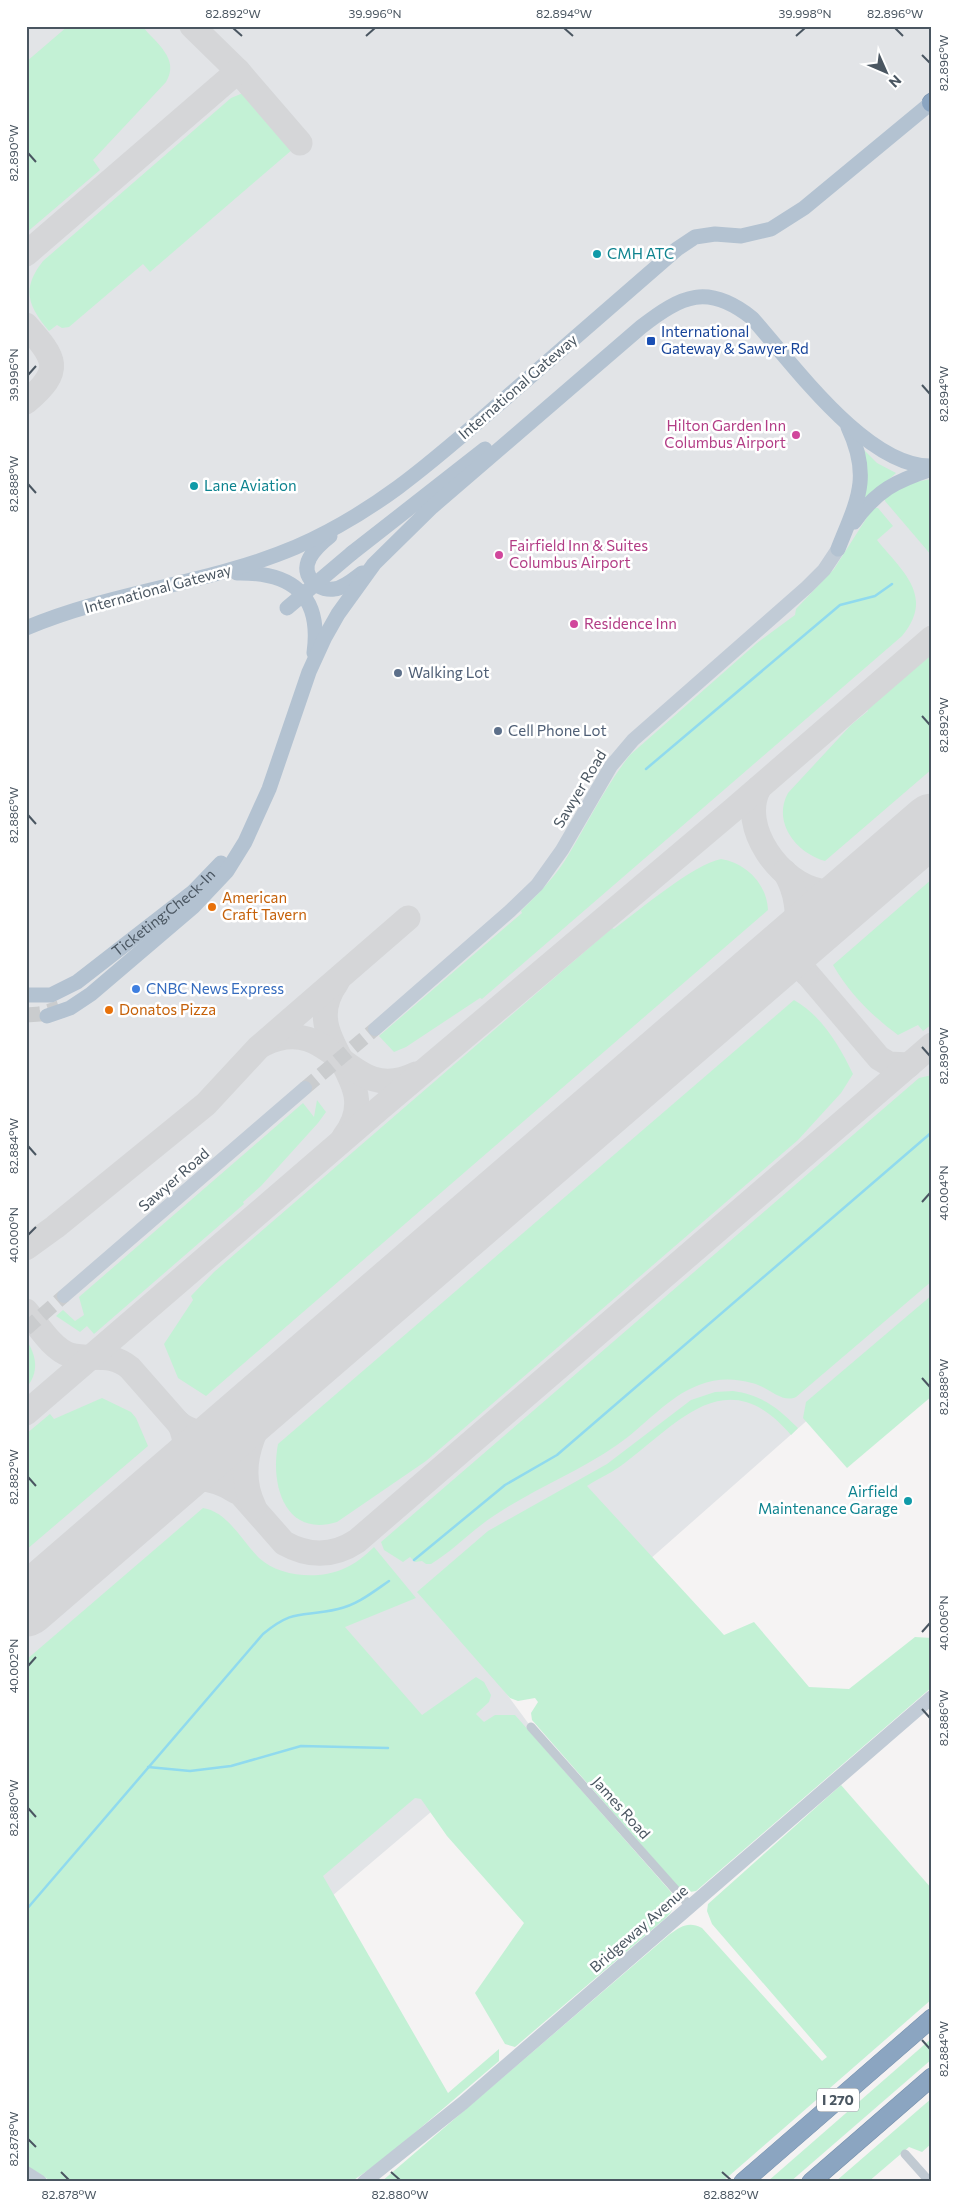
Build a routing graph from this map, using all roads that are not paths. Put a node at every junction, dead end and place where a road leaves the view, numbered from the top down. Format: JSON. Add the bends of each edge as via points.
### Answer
{"nodes":[{"id":1,"x":931,"y":102,"type":"edge"},
{"id":2,"x":550,"y":404,"type":"junction"},
{"id":3,"x":846,"y":421,"type":"junction"},
{"id":4,"x":932,"y":467,"type":"edge"},
{"id":5,"x":381,"y":501,"type":"junction"},
{"id":6,"x":838,"y":549,"type":"junction"},
{"id":7,"x":374,"y":564,"type":"junction"},
{"id":8,"x":218,"y":574,"type":"junction"},
{"id":9,"x":287,"y":608,"type":"dead end"},
{"id":10,"x":66,"y":614,"type":"junction"},
{"id":11,"x":26,"y":628,"type":"edge"},
{"id":12,"x":26,"y":635,"type":"edge"},
{"id":13,"x":309,"y":672,"type":"junction"},
{"id":14,"x":269,"y":789,"type":"junction"},
{"id":15,"x":28,"y":995,"type":"edge"},
{"id":16,"x":47,"y":1016,"type":"tunnel mouth"},
{"id":17,"x":375,"y":1028,"type":"tunnel mouth"},
{"id":18,"x":305,"y":1088,"type":"tunnel mouth"},
{"id":19,"x":64,"y":1296,"type":"tunnel mouth"},
{"id":20,"x":932,"y":1697,"type":"edge"},
{"id":21,"x":531,"y":1727,"type":"dead end"},
{"id":22,"x":690,"y":1906,"type":"junction"},
{"id":23,"x":932,"y":2018,"type":"edge"},
{"id":24,"x":932,"y":2077,"type":"edge"},
{"id":25,"x":905,"y":2154,"type":"dead end"},
{"id":26,"x":26,"y":2173,"type":"edge"},
{"id":27,"x":40,"y":2182,"type":"edge"},
{"id":28,"x":364,"y":2182,"type":"edge"},
{"id":29,"x":744,"y":2182,"type":"edge"},
{"id":30,"x":811,"y":2182,"type":"edge"},
{"id":31,"x":930,"y":2182,"type":"edge"}],
"edges":[{"from":1,"to":5,"type":"main road","name":"International Gateway","via":[[804,208],[771,229],[741,236],[715,234],[696,237],[677,248],[413,479]]},
{"from":2,"to":3,"type":"main road","via":[[664,310],[676,303],[708,296],[722,299],[752,318]]},
{"from":2,"to":7,"type":"main road","via":[[432,507]]},
{"from":2,"to":9,"type":"main road","bridge":true,"via":[[478,454]]},
{"from":3,"to":4,"type":"main road","via":[[892,458]]},
{"from":3,"to":6,"type":"main road","via":[[858,447],[862,470],[855,509]]},
{"from":4,"to":6,"type":"main road","via":[[903,478],[882,491],[862,511]]},
{"from":5,"to":7,"type":"main road","via":[[324,541],[311,554],[306,567],[316,584],[334,589]]},
{"from":5,"to":8,"type":"main road","name":"International Gateway","via":[[297,546]]},
{"from":6,"to":17,"type":"street","name":"Sawyer Road","via":[[807,587],[633,740],[612,766],[562,850],[531,891]]},
{"from":7,"to":13,"type":"main road","via":[[331,625]]},
{"from":8,"to":10,"type":"main road","name":"International Gateway"},
{"from":8,"to":13,"type":"main road","via":[[264,574],[287,581],[300,591],[310,605],[315,621]]},
{"from":10,"to":11,"type":"main road"},
{"from":10,"to":12,"type":"main road"},
{"from":13,"to":14,"type":"main road"},
{"from":14,"to":15,"type":"main road","name":"Ticketing;Check-In","via":[[240,839],[192,892],[68,988],[51,995]]},
{"from":14,"to":16,"type":"main road","via":[[237,857],[210,890],[91,994],[70,1008]]},
{"from":18,"to":19,"type":"street","name":"Sawyer Road"},
{"from":20,"to":22,"type":"street","name":"Bridgeway Avenue"},
{"from":21,"to":22,"type":"street","name":"James Road"},
{"from":22,"to":28,"type":"street","name":"Bridgeway Avenue","via":[[463,2103]]},
{"from":23,"to":29,"type":"highway","number":"I 270"},
{"from":24,"to":30,"type":"highway","number":"I 270"},
{"from":25,"to":31,"type":"street"},
{"from":26,"to":27,"type":"street"}]}
